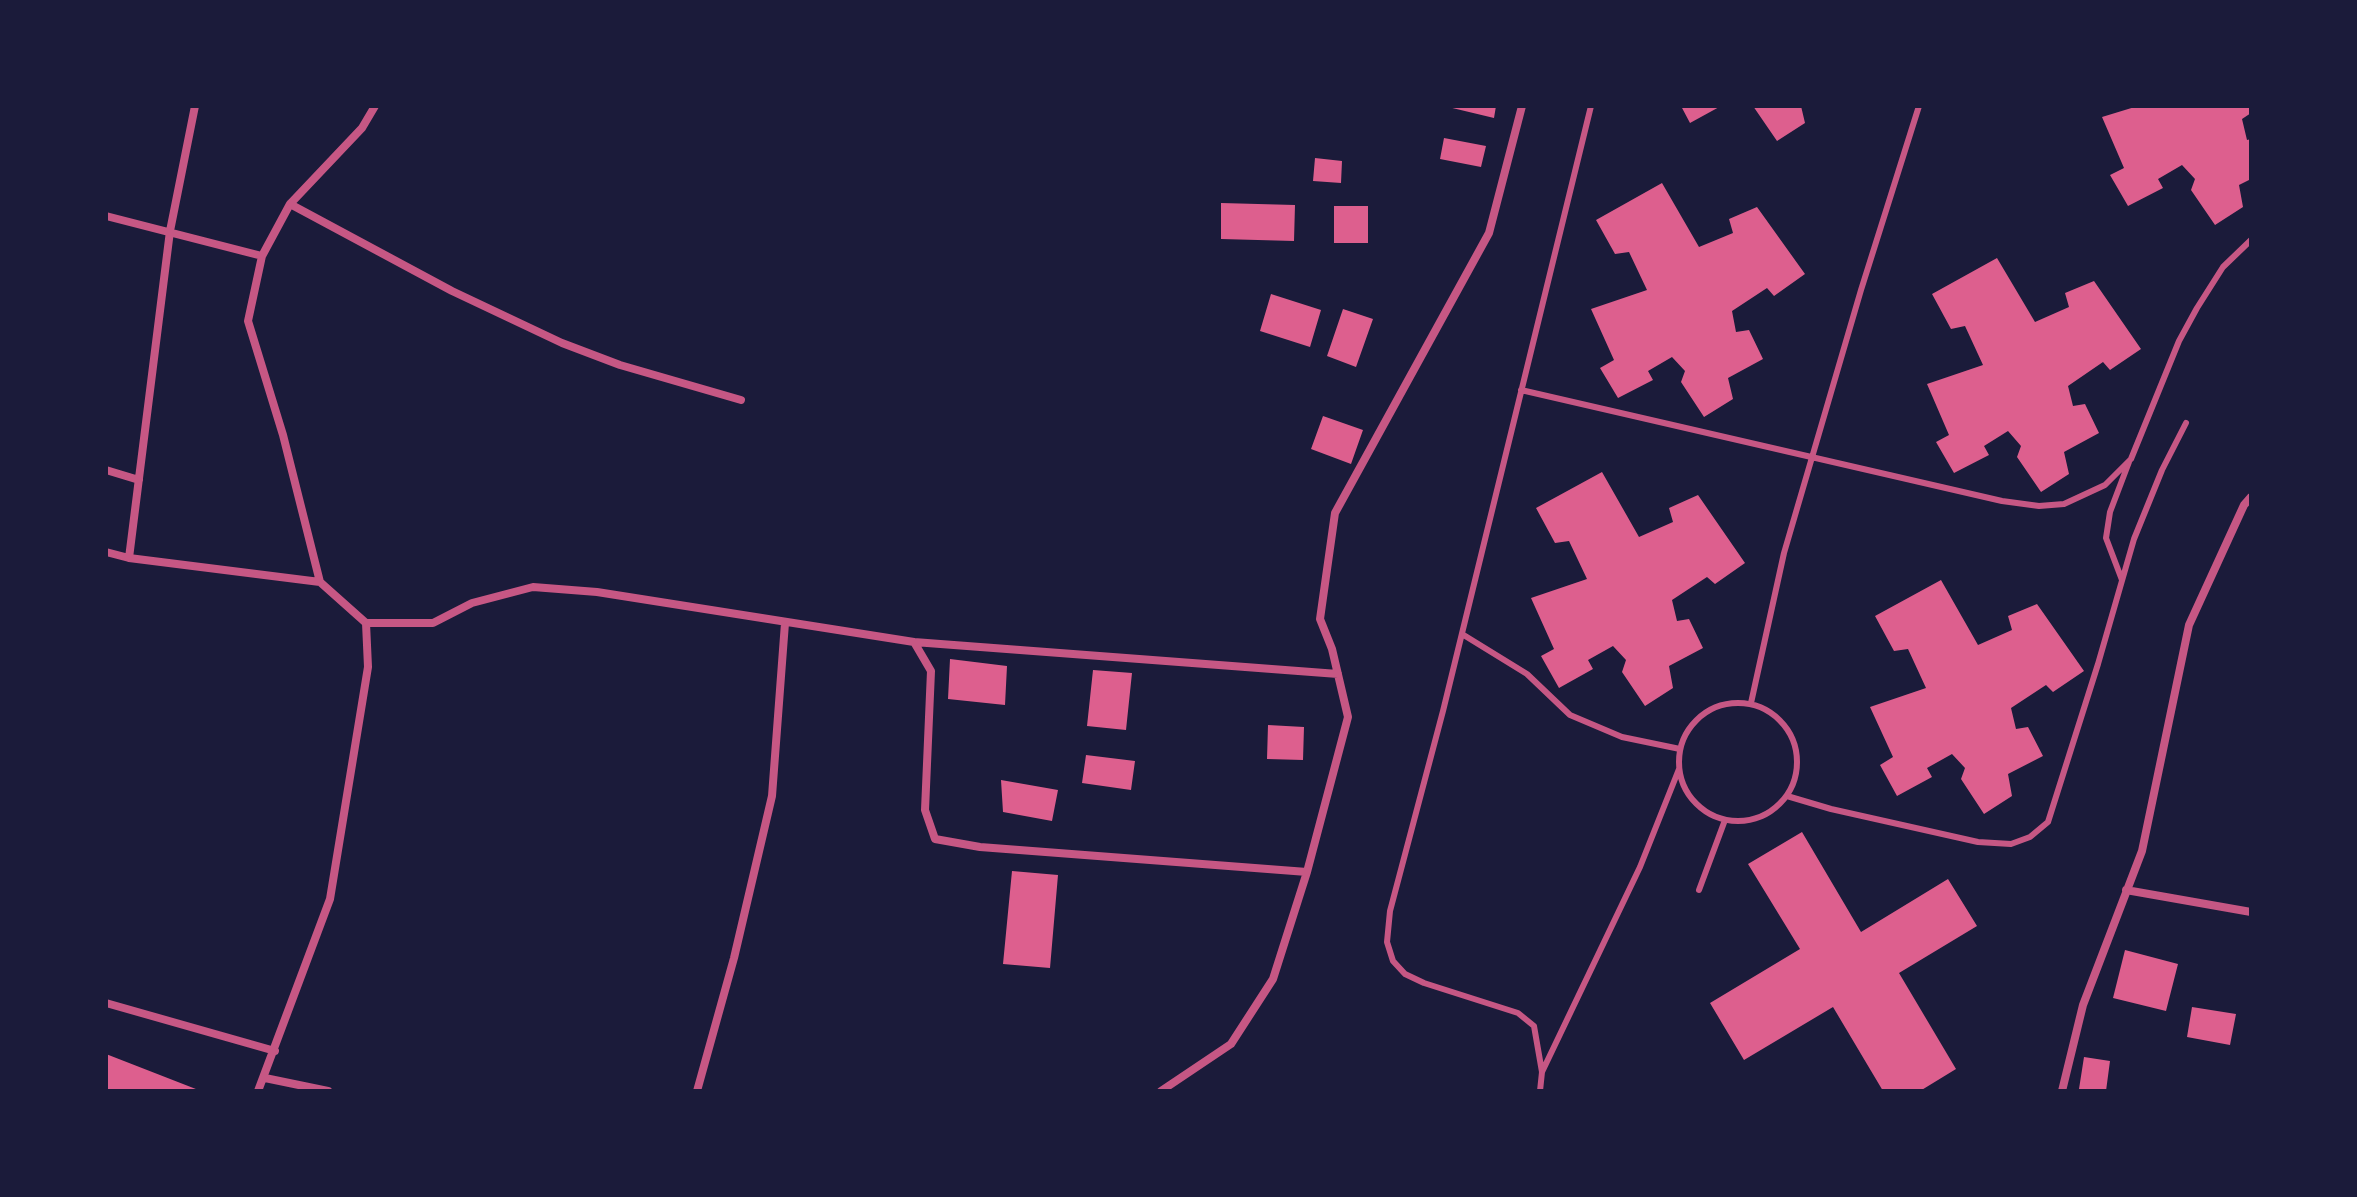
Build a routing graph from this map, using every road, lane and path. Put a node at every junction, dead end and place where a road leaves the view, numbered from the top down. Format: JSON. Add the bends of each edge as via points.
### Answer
{"nodes":[{"id":1,"x":195,"y":106,"type":"edge"},
{"id":2,"x":375,"y":106,"type":"edge"},
{"id":3,"x":1522,"y":106,"type":"edge"},
{"id":4,"x":1591,"y":106,"type":"edge"},
{"id":5,"x":1919,"y":106,"type":"edge"},
{"id":6,"x":290,"y":204,"type":"junction"},
{"id":7,"x":106,"y":216,"type":"edge"},
{"id":8,"x":170,"y":231,"type":"junction"},
{"id":9,"x":2251,"y":240,"type":"edge"},
{"id":10,"x":262,"y":256,"type":"junction"},
{"id":11,"x":1521,"y":390,"type":"junction"},
{"id":12,"x":741,"y":400,"type":"dead end"},
{"id":13,"x":2186,"y":423,"type":"dead end"},
{"id":14,"x":1814,"y":456,"type":"junction"},
{"id":15,"x":2131,"y":459,"type":"junction"},
{"id":16,"x":106,"y":470,"type":"edge"},
{"id":17,"x":139,"y":480,"type":"junction"},
{"id":18,"x":2251,"y":497,"type":"edge"},
{"id":19,"x":106,"y":552,"type":"edge"},
{"id":20,"x":129,"y":558,"type":"junction"},
{"id":21,"x":2122,"y":580,"type":"junction"},
{"id":22,"x":320,"y":582,"type":"junction"},
{"id":23,"x":366,"y":623,"type":"junction"},
{"id":24,"x":785,"y":623,"type":"junction"},
{"id":25,"x":1462,"y":634,"type":"junction"},
{"id":26,"x":914,"y":642,"type":"junction"},
{"id":27,"x":1338,"y":674,"type":"junction"},
{"id":28,"x":1751,"y":703,"type":"junction"},
{"id":29,"x":1680,"y":749,"type":"junction"},
{"id":30,"x":1679,"y":769,"type":"junction"},
{"id":31,"x":1787,"y":796,"type":"junction"},
{"id":32,"x":1725,"y":820,"type":"junction"},
{"id":33,"x":1307,"y":872,"type":"junction"},
{"id":34,"x":1699,"y":890,"type":"dead end"},
{"id":35,"x":2126,"y":890,"type":"junction"},
{"id":36,"x":2251,"y":912,"type":"edge"},
{"id":37,"x":106,"y":1003,"type":"edge"},
{"id":38,"x":275,"y":1051,"type":"junction"},
{"id":39,"x":1542,"y":1072,"type":"junction"},
{"id":40,"x":265,"y":1078,"type":"junction"},
{"id":41,"x":258,"y":1091,"type":"edge"},
{"id":42,"x":328,"y":1091,"type":"edge"},
{"id":43,"x":697,"y":1091,"type":"edge"},
{"id":44,"x":1161,"y":1091,"type":"edge"},
{"id":45,"x":1540,"y":1091,"type":"edge"},
{"id":46,"x":2062,"y":1091,"type":"edge"}],
"edges":[{"from":1,"to":8,"type":"street"},
{"from":2,"to":6,"type":"street","via":[[362,128]]},
{"from":3,"to":27,"type":"street","via":[[1489,233],[1335,513],[1320,619]]},
{"from":4,"to":11,"type":"lane"},
{"from":5,"to":14,"type":"lane"},
{"from":6,"to":10,"type":"street"},
{"from":6,"to":12,"type":"street","via":[[562,343]]},
{"from":7,"to":8,"type":"street"},
{"from":8,"to":10,"type":"street"},
{"from":8,"to":17,"type":"street"},
{"from":9,"to":15,"type":"lane","via":[[2223,267],[2197,308]]},
{"from":10,"to":22,"type":"street","via":[[248,321]]},
{"from":11,"to":14,"type":"lane"},
{"from":11,"to":25,"type":"lane"},
{"from":13,"to":21,"type":"lane","via":[[2162,470]]},
{"from":14,"to":15,"type":"lane","via":[[2039,506],[2064,504],[2105,485]]},
{"from":14,"to":28,"type":"lane","via":[[1784,553]]},
{"from":15,"to":21,"type":"lane","via":[[2110,512],[2106,538]]},
{"from":16,"to":17,"type":"street"},
{"from":17,"to":20,"type":"street"},
{"from":18,"to":35,"type":"street","via":[[2189,625],[2142,851]]},
{"from":19,"to":20,"type":"street"},
{"from":20,"to":22,"type":"street"},
{"from":21,"to":31,"type":"lane","via":[[2048,822],[2030,837],[2011,844],[1978,842]]},
{"from":22,"to":23,"type":"street"},
{"from":23,"to":24,"type":"street","via":[[433,623],[472,603],[533,587],[597,592]]},
{"from":23,"to":38,"type":"street","via":[[368,667],[330,899]]},
{"from":24,"to":26,"type":"street"},
{"from":24,"to":43,"type":"street","via":[[772,796]]},
{"from":25,"to":29,"type":"lane","via":[[1527,674],[1570,715],[1622,737]]},
{"from":25,"to":39,"type":"lane","via":[[1390,911],[1387,942],[1393,961],[1405,974],[1518,1013],[1534,1026]]},
{"from":26,"to":27,"type":"street"},
{"from":26,"to":33,"type":"street","via":[[931,671],[925,810],[935,839]]},
{"from":27,"to":33,"type":"street","via":[[1348,717]]},
{"from":28,"to":29,"type":"lane","via":[[1728,702],[1706,711],[1689,727]]},
{"from":28,"to":31,"type":"lane","via":[[1773,712],[1789,730],[1797,763]]},
{"from":29,"to":30,"type":"lane"},
{"from":30,"to":32,"type":"lane","via":[[1687,794],[1703,811]]},
{"from":30,"to":39,"type":"lane","via":[[1640,867]]},
{"from":31,"to":32,"type":"lane","via":[[1759,817]]},
{"from":32,"to":34,"type":"lane"},
{"from":33,"to":44,"type":"street","via":[[1273,979],[1231,1044]]},
{"from":35,"to":36,"type":"street"},
{"from":35,"to":46,"type":"street","via":[[2083,1005]]},
{"from":37,"to":38,"type":"street"},
{"from":38,"to":40,"type":"street"},
{"from":39,"to":45,"type":"lane"},
{"from":40,"to":41,"type":"street"},
{"from":40,"to":42,"type":"street"}]}
